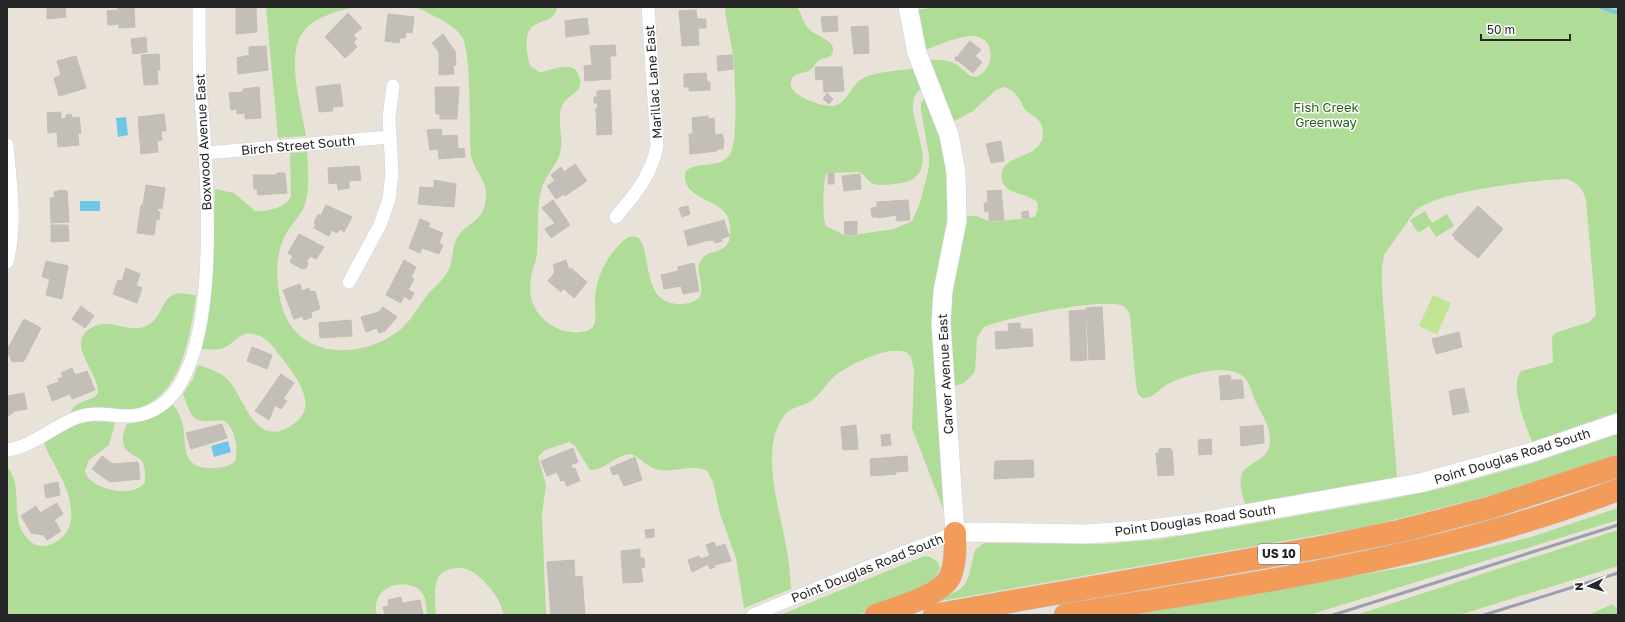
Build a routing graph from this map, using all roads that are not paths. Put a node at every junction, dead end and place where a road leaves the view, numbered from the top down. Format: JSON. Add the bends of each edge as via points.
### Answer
{"nodes":[{"id":1,"x":199,"y":7,"type":"edge"},
{"id":2,"x":648,"y":7,"type":"edge"},
{"id":3,"x":908,"y":7,"type":"edge"},
{"id":4,"x":393,"y":86,"type":"dead end"},
{"id":5,"x":390,"y":137,"type":"junction"},
{"id":6,"x":7,"y":145,"type":"edge"},
{"id":7,"x":206,"y":153,"type":"junction"},
{"id":8,"x":616,"y":217,"type":"dead end"},
{"id":9,"x":7,"y":262,"type":"edge"},
{"id":10,"x":349,"y":282,"type":"dead end"},
{"id":11,"x":1618,"y":422,"type":"edge"},
{"id":12,"x":7,"y":450,"type":"edge"},
{"id":13,"x":1618,"y":466,"type":"edge"},
{"id":14,"x":1618,"y":490,"type":"edge"},
{"id":15,"x":955,"y":534,"type":"junction"},
{"id":16,"x":753,"y":615,"type":"edge"},
{"id":17,"x":876,"y":615,"type":"edge"},
{"id":18,"x":934,"y":615,"type":"edge"},
{"id":19,"x":1065,"y":615,"type":"edge"}],
"edges":[{"from":1,"to":7,"type":"street","name":"Boxwood Avenue East","via":[[200,83]]},
{"from":2,"to":8,"type":"street","name":"Marillac Lane East","via":[[657,146],[654,160],[644,180]]},
{"from":3,"to":15,"type":"street","name":"Carver Avenue East","via":[[917,53],[949,135],[956,172],[957,221],[943,291],[940,323]]},
{"from":4,"to":5,"type":"street","via":[[389,113]]},
{"from":5,"to":7,"type":"street","name":"Birch Street South"},
{"from":5,"to":10,"type":"street","via":[[392,173],[387,205],[378,229]]},
{"from":6,"to":9,"type":"street","via":[[12,221]]},
{"from":7,"to":12,"type":"street","name":"Boxwood Avenue East","via":[[205,277],[201,316],[189,368],[179,388],[155,409],[129,417],[88,414],[68,422],[32,443]]},
{"from":11,"to":15,"type":"street","name":"Point Douglas Road South","via":[[1536,452],[1420,483],[1189,524],[1092,534]]},
{"from":13,"to":18,"type":"highway","number":"US 10","via":[[1489,508],[1400,531],[1306,550]]},
{"from":14,"to":19,"type":"highway","number":"US 10","via":[[1516,525],[1398,555]]},
{"from":15,"to":16,"type":"street","name":"Point Douglas Road South","via":[[902,552]]},
{"from":15,"to":17,"type":"highway","via":[[953,566],[944,585],[925,596]]}]}
